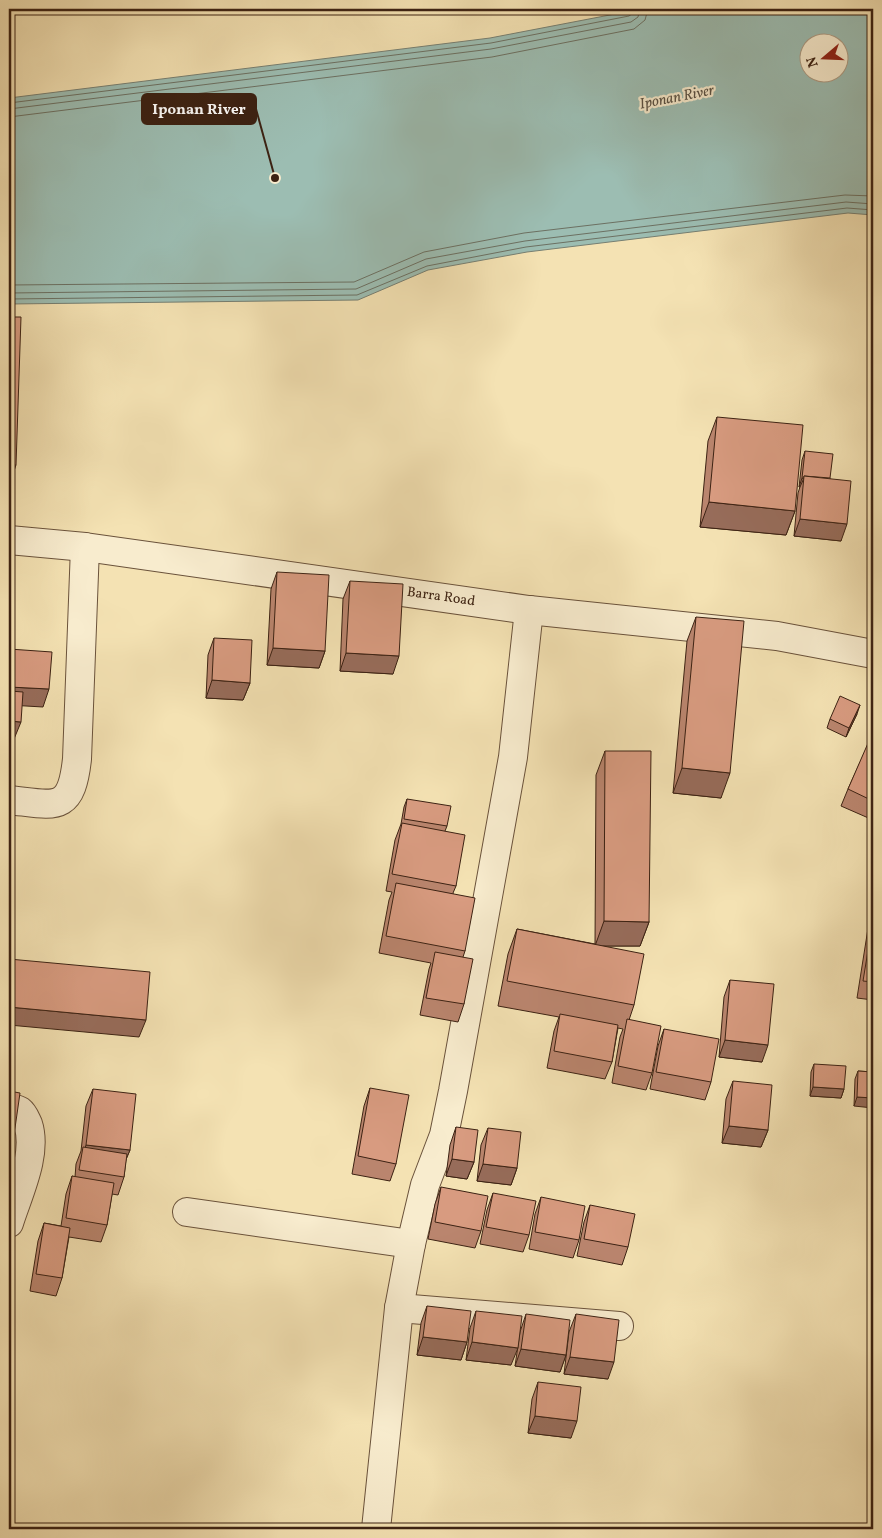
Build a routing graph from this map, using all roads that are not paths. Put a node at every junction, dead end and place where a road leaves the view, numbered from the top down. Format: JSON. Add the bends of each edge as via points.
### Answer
{"nodes":[{"id":1,"x":9,"y":540,"type":"edge"},
{"id":2,"x":85,"y":548,"type":"junction"},
{"id":3,"x":529,"y":610,"type":"junction"},
{"id":4,"x":873,"y":654,"type":"edge"},
{"id":5,"x":9,"y":800,"type":"edge"},
{"id":6,"x":9,"y":1107,"type":"edge"},
{"id":7,"x":187,"y":1212,"type":"dead end"},
{"id":8,"x":9,"y":1223,"type":"edge"},
{"id":9,"x":411,"y":1244,"type":"junction"},
{"id":10,"x":398,"y":1308,"type":"junction"},
{"id":11,"x":619,"y":1326,"type":"edge"},
{"id":12,"x":376,"y":1529,"type":"edge"}],
"edges":[{"from":1,"to":2,"type":"street","name":"Barra Road"},
{"from":2,"to":3,"type":"street","name":"Barra Road"},
{"from":2,"to":5,"type":"street","via":[[75,780],[62,802]]},
{"from":3,"to":4,"type":"street","name":"Barra Road","via":[[777,636]]},
{"from":3,"to":9,"type":"street","via":[[513,757],[453,1091],[444,1135],[425,1185]]},
{"from":6,"to":8,"type":"street","via":[[26,1117],[31,1132],[31,1148]]},
{"from":7,"to":9,"type":"street"},
{"from":9,"to":10,"type":"street"},
{"from":10,"to":11,"type":"street"},
{"from":10,"to":12,"type":"street"}]}
